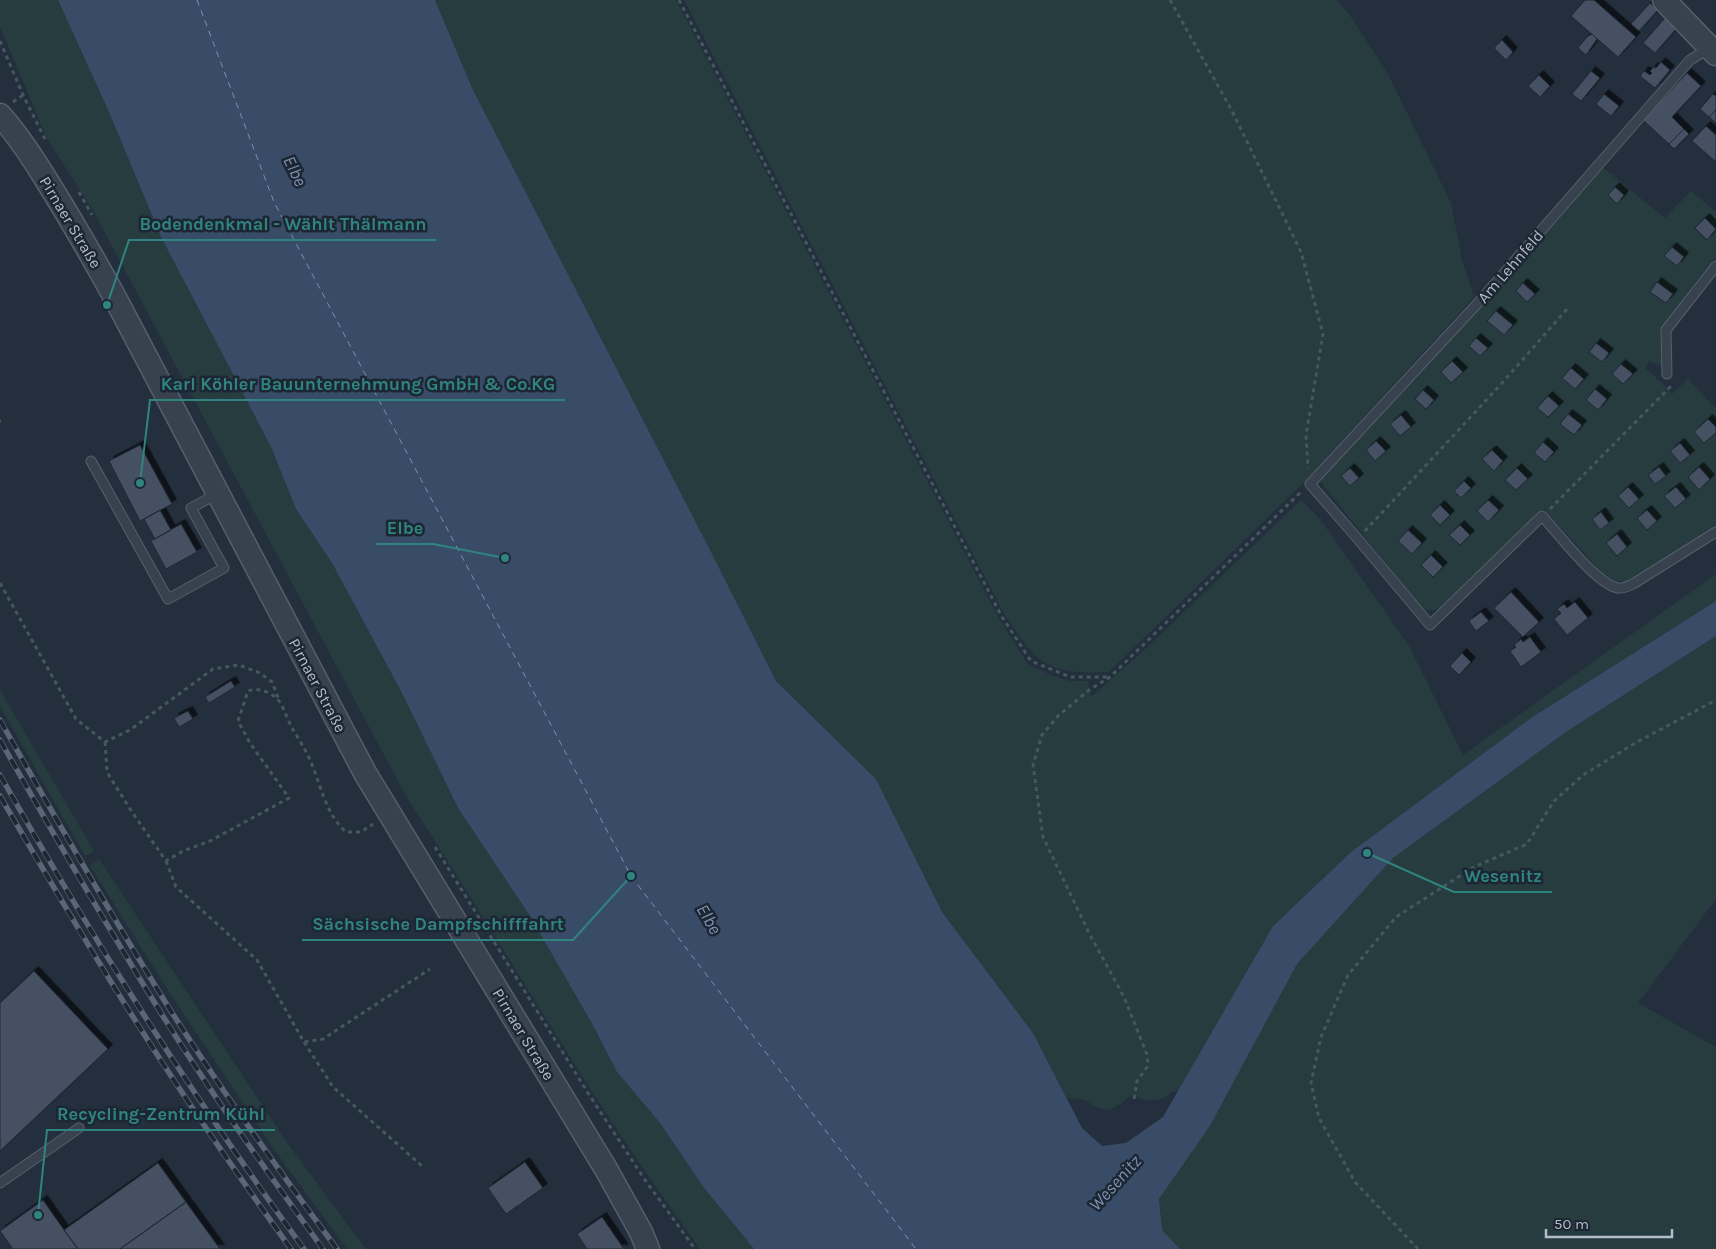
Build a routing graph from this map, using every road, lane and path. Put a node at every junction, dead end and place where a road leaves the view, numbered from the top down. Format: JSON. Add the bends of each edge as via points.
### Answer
{"nodes":[{"id":1,"x":679,"y":0,"type":"edge"},
{"id":2,"x":1170,"y":0,"type":"edge"},
{"id":3,"x":1664,"y":0,"type":"edge"},
{"id":4,"x":0,"y":41,"type":"edge"},
{"id":5,"x":1713,"y":51,"type":"edge"},
{"id":6,"x":0,"y":115,"type":"edge"},
{"id":7,"x":50,"y":146,"type":"dead end"},
{"id":8,"x":74,"y":184,"type":"dead end"},
{"id":9,"x":92,"y":215,"type":"dead end"},
{"id":10,"x":1716,"y":266,"type":"edge"},
{"id":11,"x":1567,"y":309,"type":"dead end"},
{"id":12,"x":1668,"y":374,"type":"joint"},
{"id":13,"x":91,"y":461,"type":"dead end"},
{"id":14,"x":1310,"y":484,"type":"junction"},
{"id":15,"x":217,"y":494,"type":"junction"},
{"id":16,"x":1542,"y":516,"type":"junction"},
{"id":17,"x":1716,"y":532,"type":"edge"},
{"id":18,"x":1358,"y":538,"type":"junction"},
{"id":19,"x":0,"y":583,"type":"edge"},
{"id":20,"x":1110,"y":677,"type":"junction"},
{"id":21,"x":1716,"y":700,"type":"edge"},
{"id":22,"x":280,"y":702,"type":"junction"},
{"id":23,"x":105,"y":742,"type":"junction"},
{"id":24,"x":390,"y":814,"type":"junction"},
{"id":25,"x":431,"y":841,"type":"dead end"},
{"id":26,"x":166,"y":861,"type":"junction"},
{"id":27,"x":430,"y":969,"type":"dead end"},
{"id":28,"x":304,"y":1042,"type":"junction"},
{"id":29,"x":1134,"y":1099,"type":"dead end"},
{"id":30,"x":79,"y":1128,"type":"dead end"},
{"id":31,"x":422,"y":1166,"type":"dead end"},
{"id":32,"x":0,"y":1184,"type":"edge"},
{"id":33,"x":648,"y":1249,"type":"edge"},
{"id":34,"x":695,"y":1249,"type":"edge"},
{"id":35,"x":1418,"y":1249,"type":"edge"}],
"edges":[{"from":1,"to":20,"type":"path","via":[[1002,617],[1031,661],[1070,677]]},
{"from":2,"to":14,"type":"path","via":[[1232,110],[1301,252],[1323,334],[1306,435]]},
{"from":3,"to":5,"type":"street"},
{"from":4,"to":7,"type":"path"},
{"from":5,"to":14,"type":"lane","name":"Am Lehnfeld","via":[[1690,60],[1477,304]]},
{"from":6,"to":15,"type":"street","name":"Pirnaer Straße","via":[[30,154],[72,221]]},
{"from":8,"to":9,"type":"path"},
{"from":10,"to":12,"type":"lane","via":[[1666,330]]},
{"from":11,"to":18,"type":"path"},
{"from":12,"to":16,"type":"path","via":[[1672,385]]},
{"from":13,"to":15,"type":"lane","via":[[168,600],[224,568],[191,508]]},
{"from":14,"to":18,"type":"lane"},
{"from":14,"to":20,"type":"path"},
{"from":15,"to":24,"type":"street","name":"Pirnaer Straße"},
{"from":16,"to":17,"type":"lane","via":[[1598,578],[1617,588],[1633,584]]},
{"from":16,"to":18,"type":"lane","via":[[1430,625]]},
{"from":19,"to":23,"type":"path","via":[[76,719]]},
{"from":20,"to":29,"type":"path","via":[[1058,716],[1042,735],[1033,765],[1043,837],[1124,997],[1148,1057],[1147,1067],[1137,1081]]},
{"from":21,"to":35,"type":"path","via":[[1583,775],[1554,802],[1527,844],[1474,867],[1396,917],[1348,975],[1321,1037],[1311,1083],[1319,1118],[1355,1182]]},
{"from":22,"to":23,"type":"path","via":[[272,682],[260,673],[239,665],[213,669],[130,730]]},
{"from":22,"to":24,"type":"path","via":[[339,825],[346,832],[361,832]]},
{"from":22,"to":26,"type":"path","via":[[263,690],[255,688],[248,691],[238,721],[289,798]]},
{"from":23,"to":26,"type":"path","via":[[107,772]]},
{"from":24,"to":33,"type":"street","name":"Pirnaer Straße","via":[[606,1169]]},
{"from":25,"to":34,"type":"path","via":[[588,1093]]},
{"from":26,"to":28,"type":"path","via":[[176,887],[257,960]]},
{"from":27,"to":28,"type":"path","via":[[324,1039]]},
{"from":28,"to":31,"type":"path","via":[[333,1087]]},
{"from":30,"to":32,"type":"lane"}]}
